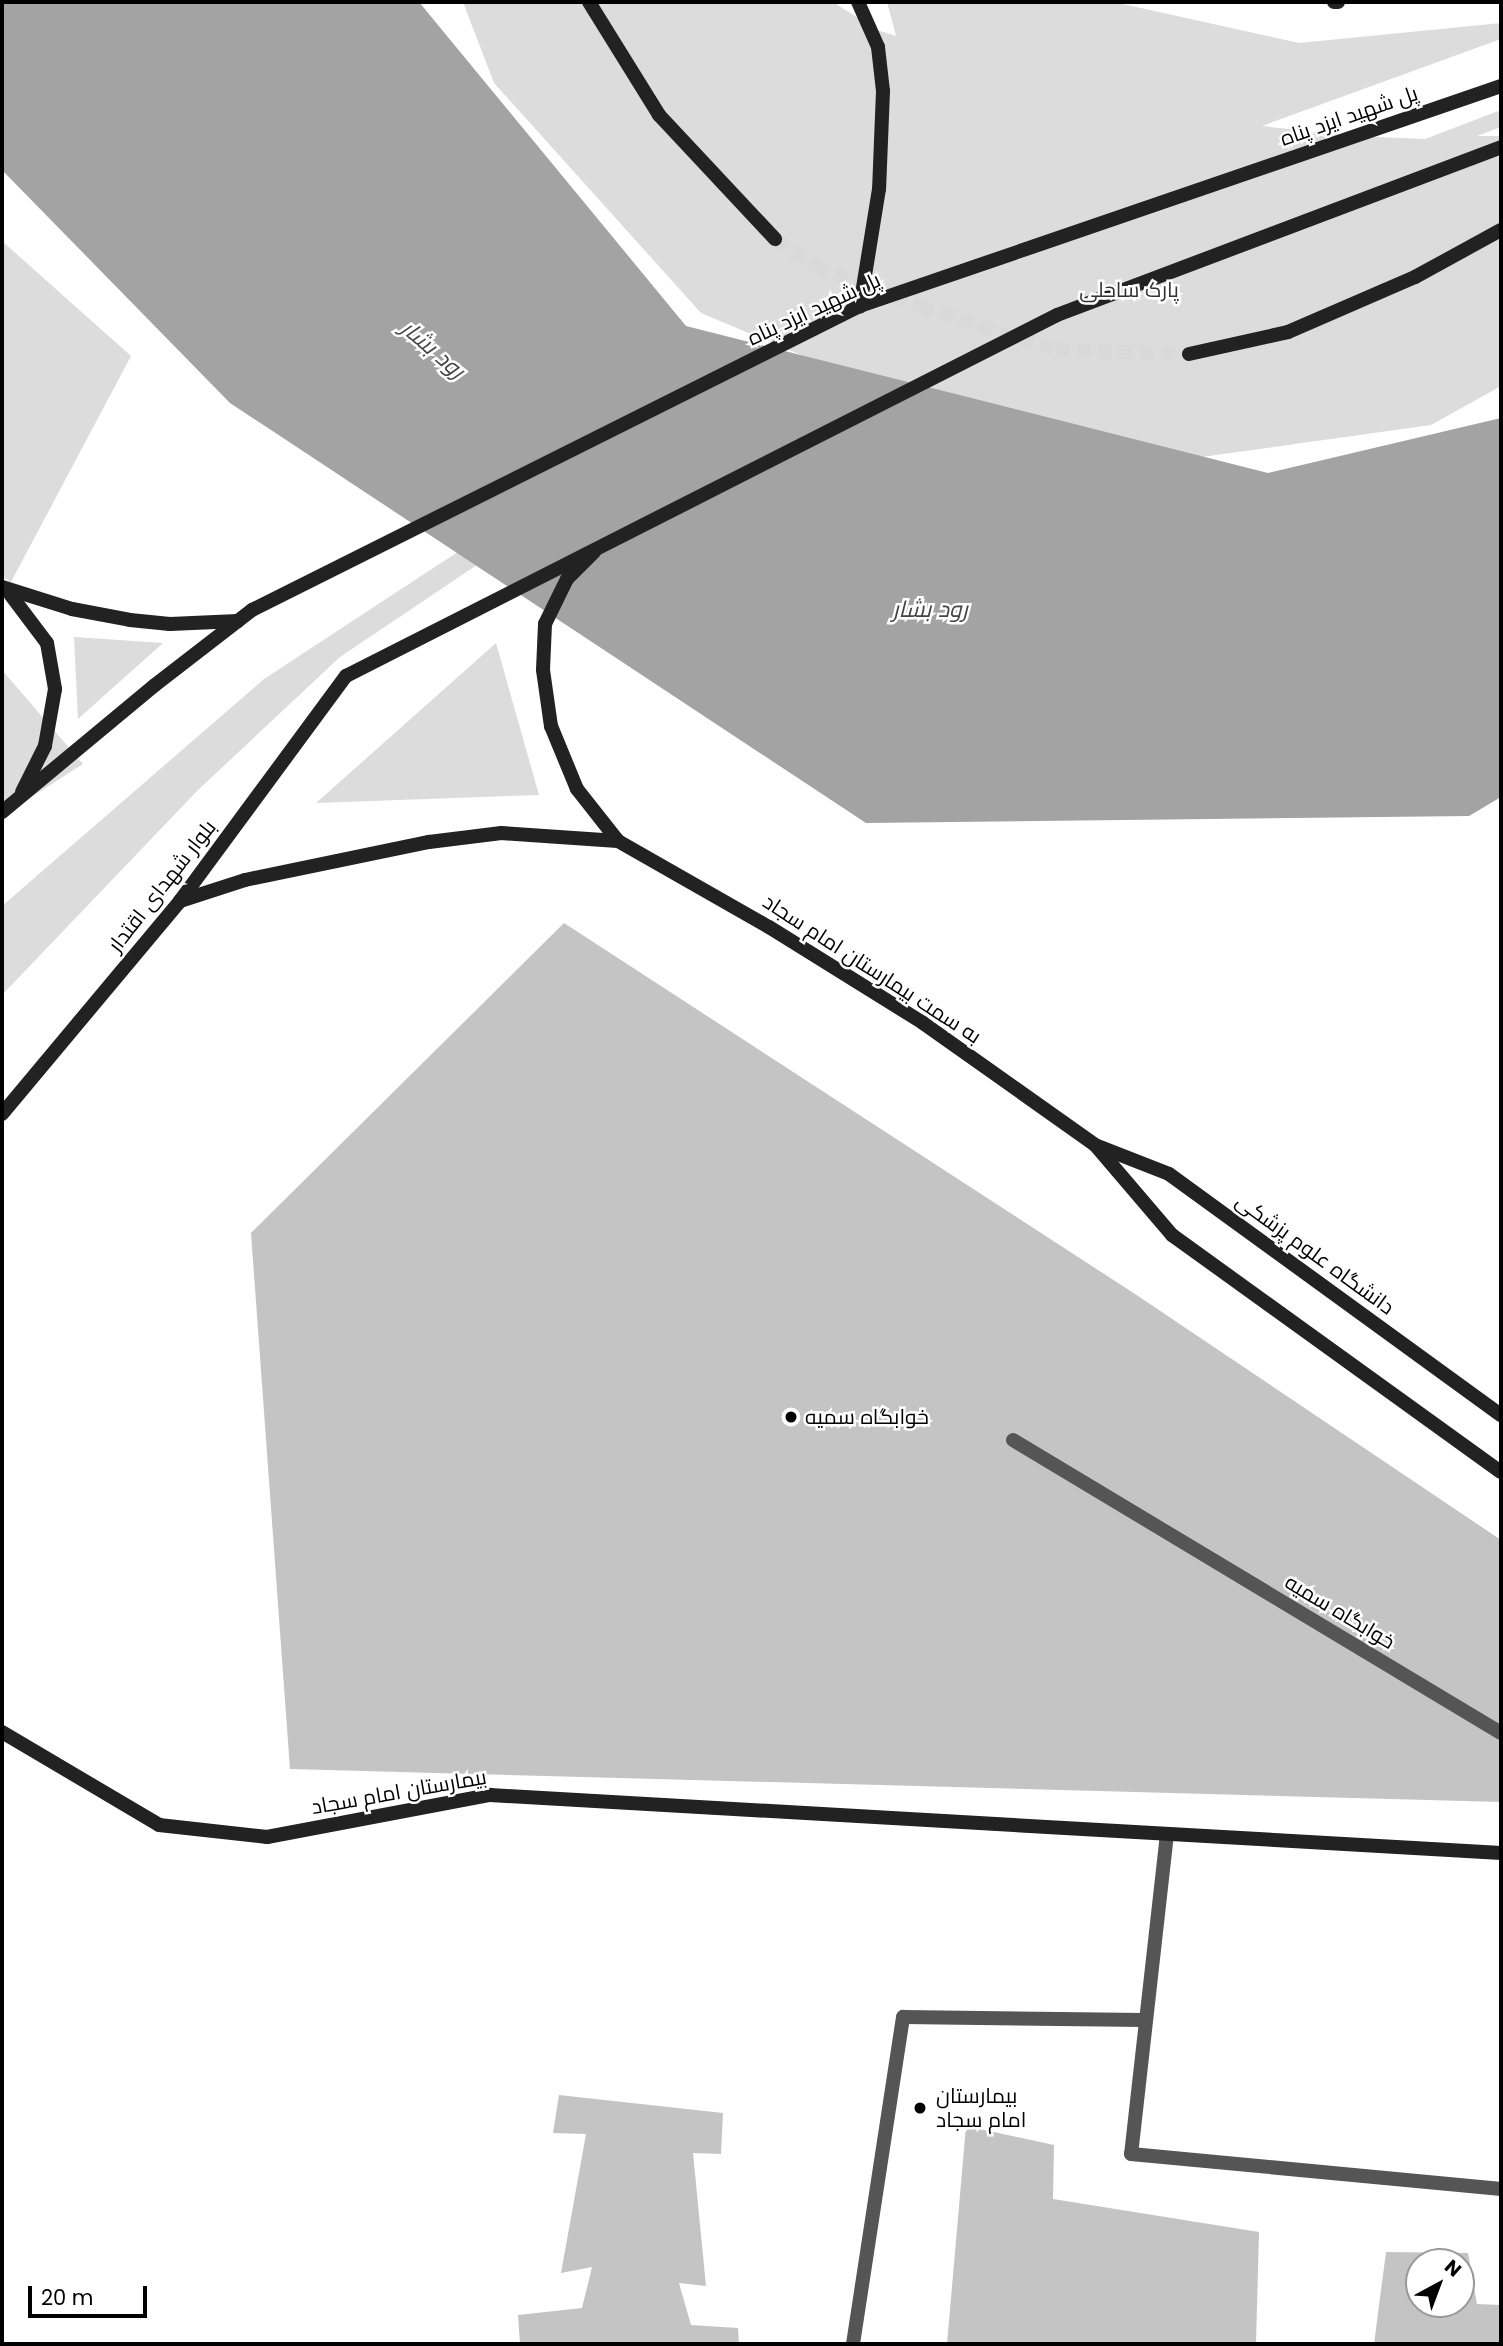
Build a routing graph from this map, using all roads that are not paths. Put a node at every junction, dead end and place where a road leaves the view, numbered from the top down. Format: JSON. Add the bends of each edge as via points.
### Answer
{"nodes":[{"id":1,"x":589,"y":2,"type":"edge"},
{"id":2,"x":858,"y":2,"type":"edge"},
{"id":3,"x":1501,"y":86,"type":"edge"},
{"id":4,"x":1501,"y":147,"type":"edge"},
{"id":5,"x":1501,"y":230,"type":"edge"},
{"id":6,"x":775,"y":239,"type":"tunnel mouth"},
{"id":7,"x":860,"y":306,"type":"junction"},
{"id":8,"x":1189,"y":354,"type":"tunnel mouth"},
{"id":9,"x":599,"y":547,"type":"junction"},
{"id":10,"x":4,"y":588,"type":"edge"},
{"id":11,"x":238,"y":621,"type":"junction"},
{"id":12,"x":19,"y":798,"type":"junction"},
{"id":13,"x":2,"y":812,"type":"edge"},
{"id":14,"x":618,"y":841,"type":"junction"},
{"id":15,"x":180,"y":901,"type":"junction"},
{"id":16,"x":2,"y":1114,"type":"edge"},
{"id":17,"x":1095,"y":1145,"type":"junction"},
{"id":18,"x":1501,"y":1415,"type":"edge"},
{"id":19,"x":1013,"y":1440,"type":"dead end"},
{"id":20,"x":1501,"y":1472,"type":"edge"},
{"id":21,"x":2,"y":1732,"type":"edge"},
{"id":22,"x":1501,"y":1733,"type":"edge"},
{"id":23,"x":1167,"y":1834,"type":"junction"},
{"id":24,"x":1501,"y":1853,"type":"edge"},
{"id":25,"x":1144,"y":2020,"type":"junction"},
{"id":26,"x":1501,"y":2189,"type":"edge"},
{"id":27,"x":853,"y":2344,"type":"edge"}],
"edges":[{"from":1,"to":6,"type":"street","via":[[659,115]]},
{"from":2,"to":7,"type":"street","via":[[878,47],[883,91],[879,189]]},
{"from":3,"to":7,"type":"street","name":"پل شهید ایزد پناه"},
{"from":4,"to":9,"type":"street","bridge":true,"via":[[1057,315]]},
{"from":5,"to":8,"type":"street","via":[[1415,277],[1288,332]]},
{"from":7,"to":11,"type":"street","name":"پل شهید ایزد پناه"},
{"from":9,"to":14,"type":"street","bridge":true,"via":[[567,579],[545,624],[543,670],[551,726],[577,789]]},
{"from":9,"to":15,"type":"street","name":"بلوار شهدای اقتدار","bridge":true,"via":[[346,676]]},
{"from":10,"to":11,"type":"street","via":[[72,609],[130,620],[170,624]]},
{"from":10,"to":12,"type":"street","via":[[47,643],[55,689],[44,746]]},
{"from":11,"to":12,"type":"street"},
{"from":12,"to":13,"type":"street"},
{"from":14,"to":15,"type":"street","via":[[501,833],[429,842],[245,880]]},
{"from":14,"to":17,"type":"street","name":"به سمت بیمارستان امام سجاد","via":[[769,927],[923,1023]]},
{"from":15,"to":16,"type":"street","name":"بلوار شهدای اقتدار"},
{"from":17,"to":18,"type":"street","name":"دانشگاه علوم پزشکی","via":[[1169,1174]]},
{"from":17,"to":20,"type":"street","via":[[1172,1235]]},
{"from":19,"to":22,"type":"street","name":"خوابگاه سمیه"},
{"from":21,"to":23,"type":"street","name":"بیمارستان امام سجاد","via":[[159,1825],[267,1837],[490,1795]]},
{"from":23,"to":24,"type":"street","name":"بیمارستان امام سجاد"},
{"from":23,"to":25,"type":"street"},
{"from":25,"to":26,"type":"street","via":[[1130,2154]]},
{"from":25,"to":27,"type":"street","via":[[903,2017]]}]}
